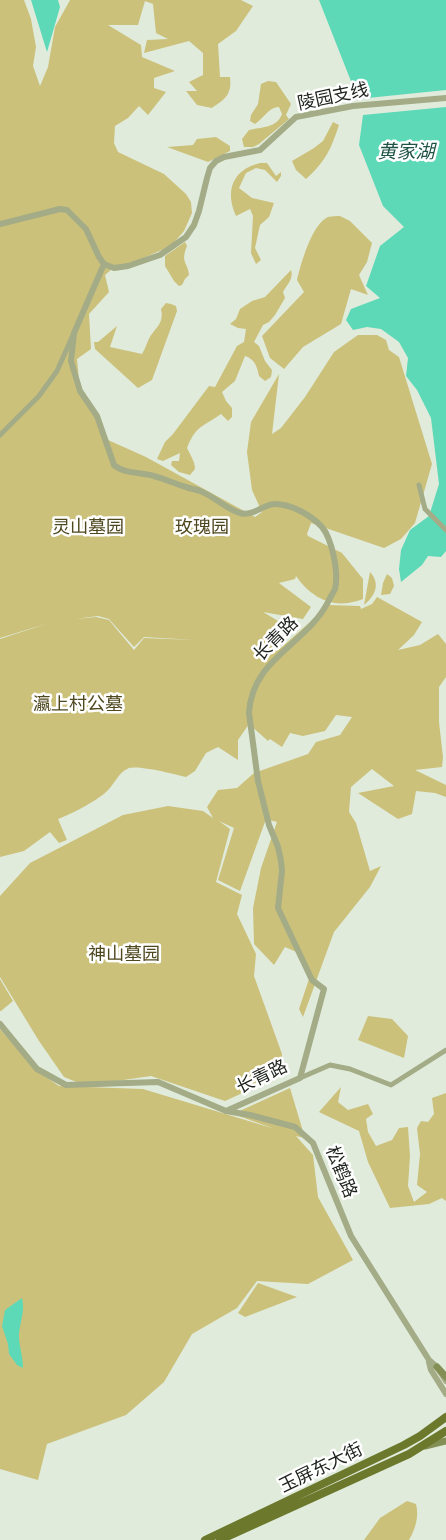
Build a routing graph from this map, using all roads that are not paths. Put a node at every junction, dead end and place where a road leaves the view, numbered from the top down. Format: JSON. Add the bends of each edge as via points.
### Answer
{"nodes":[{"id":1,"x":446,"y":98,"type":"edge"},
{"id":2,"x":0,"y":224,"type":"edge"},
{"id":3,"x":104,"y":264,"type":"junction"},
{"id":4,"x":74,"y":333,"type":"junction"},
{"id":5,"x":0,"y":434,"type":"edge"},
{"id":6,"x":419,"y":485,"type":"dead end"},
{"id":7,"x":446,"y":530,"type":"edge"},
{"id":8,"x":0,"y":1024,"type":"edge"},
{"id":9,"x":446,"y":1050,"type":"edge"},
{"id":10,"x":300,"y":1078,"type":"junction"},
{"id":11,"x":226,"y":1111,"type":"junction"},
{"id":12,"x":429,"y":1360,"type":"junction"},
{"id":13,"x":437,"y":1367,"type":"joint"},
{"id":14,"x":446,"y":1379,"type":"edge"},
{"id":15,"x":446,"y":1394,"type":"edge"},
{"id":16,"x":446,"y":1417,"type":"edge"},
{"id":17,"x":446,"y":1431,"type":"edge"},
{"id":18,"x":446,"y":1441,"type":"edge"},
{"id":19,"x":422,"y":1447,"type":"junction"},
{"id":20,"x":205,"y":1540,"type":"edge"},
{"id":21,"x":220,"y":1540,"type":"edge"}],
"edges":[{"from":1,"to":3,"type":"street","name":"陵园支线","via":[[353,106],[296,117],[260,150],[216,161],[210,168],[194,225],[186,237],[160,256],[114,268]]},
{"from":2,"to":3,"type":"street","via":[[67,210],[86,229]]},
{"from":3,"to":4,"type":"street"},
{"from":4,"to":5,"type":"street","via":[[57,370],[39,396]]},
{"from":4,"to":10,"type":"street","name":"长青路","via":[[71,361],[80,391],[98,416],[118,469],[154,476],[200,491],[241,514],[273,504],[292,507],[323,528],[332,551],[335,588],[330,598],[317,620],[278,654],[263,672],[254,690],[249,713],[258,781],[281,861],[278,908],[312,980],[324,990]]},
{"from":6,"to":7,"type":"street","via":[[425,508]]},
{"from":8,"to":11,"type":"street","name":"松鹤路","via":[[37,1069],[66,1085],[158,1082]]},
{"from":9,"to":10,"type":"street","via":[[391,1085],[350,1069],[330,1066]]},
{"from":10,"to":11,"type":"street","name":"长青路"},
{"from":11,"to":12,"type":"street","name":"松鹤路","via":[[295,1127],[313,1143],[351,1236]]},
{"from":12,"to":13,"type":"street","name":"松鹤路"},
{"from":12,"to":15,"type":"street","name":"松鹤路","via":[[431,1370]]},
{"from":13,"to":14,"type":"main road"},
{"from":16,"to":20,"type":"main road","name":"玉屏东大街","via":[[404,1445]]},
{"from":17,"to":19,"type":"main road","name":"玉屏东大街"},
{"from":18,"to":19,"type":"main road"},
{"from":19,"to":21,"type":"main road","name":"玉屏东大街"}]}
